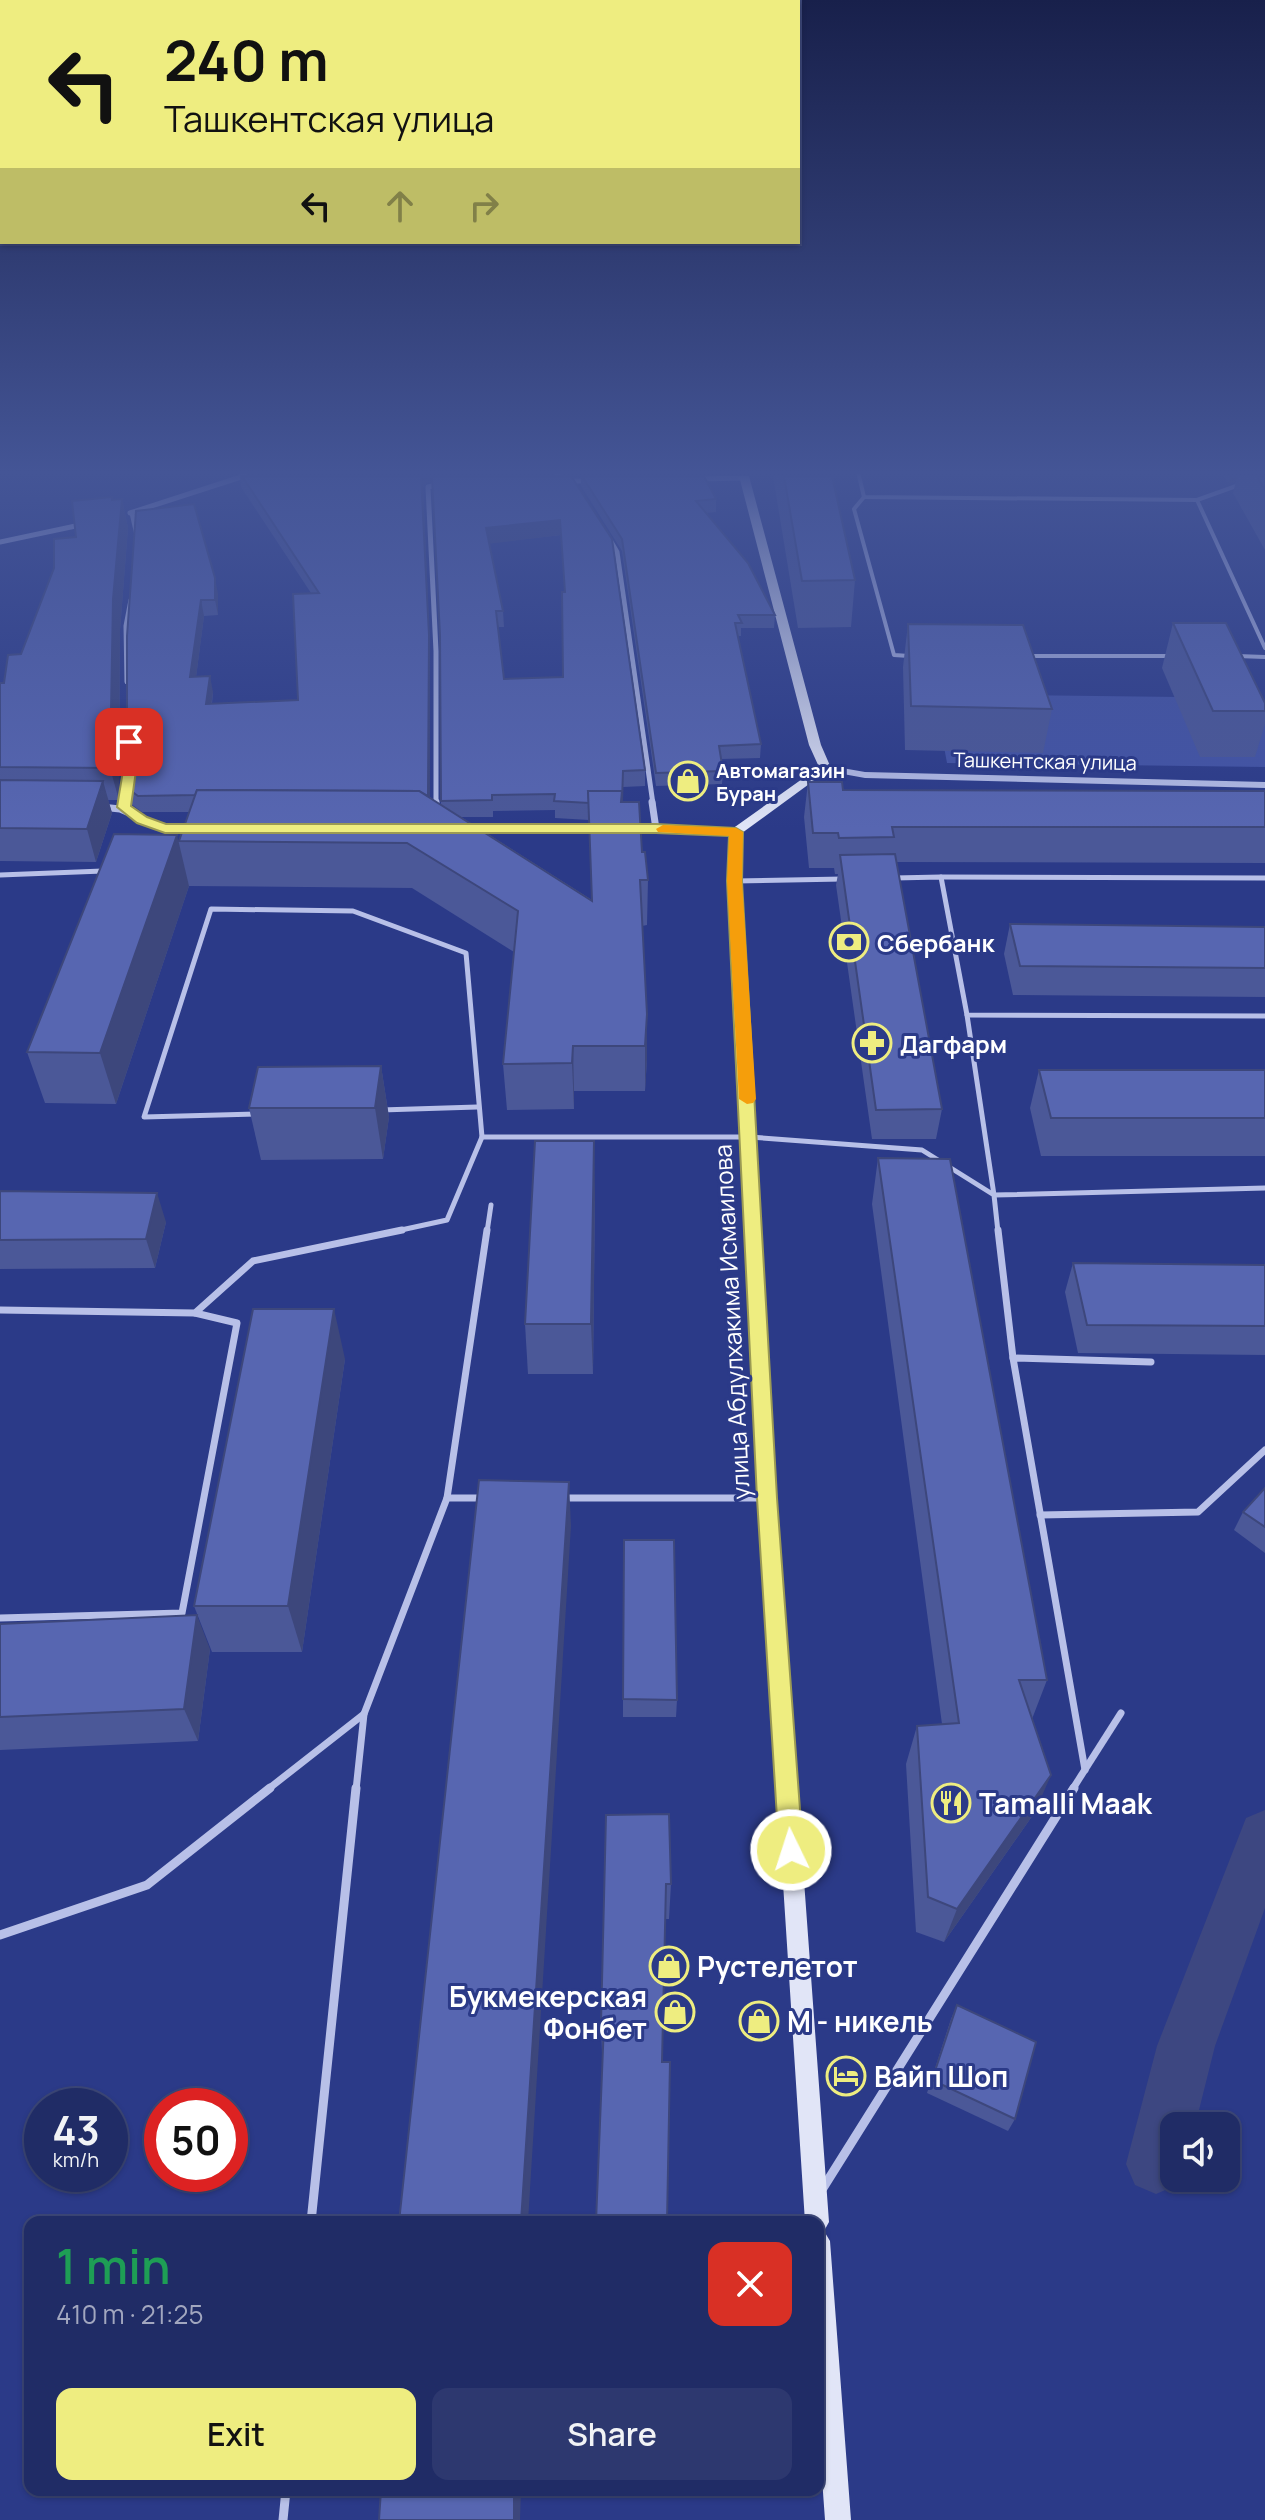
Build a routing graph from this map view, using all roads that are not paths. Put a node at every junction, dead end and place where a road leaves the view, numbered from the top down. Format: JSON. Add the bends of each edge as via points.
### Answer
{"nodes":[{"id":1,"x":132,"y":594,"type":"edge"},
{"id":2,"x":433,"y":594,"type":"edge"},
{"id":3,"x":623,"y":594,"type":"edge"},
{"id":4,"x":775,"y":594,"type":"edge"},
{"id":5,"x":877,"y":594,"type":"edge"},
{"id":6,"x":1240,"y":594,"type":"edge"},
{"id":7,"x":1265,"y":648,"type":"edge"},
{"id":8,"x":909,"y":656,"type":"edge"},
{"id":9,"x":1018,"y":656,"type":"edge"},
{"id":10,"x":1172,"y":656,"type":"dead end"},
{"id":11,"x":1234,"y":656,"type":"edge"},
{"id":12,"x":1265,"y":657,"type":"edge"},
{"id":13,"x":127,"y":684,"type":"edge"},
{"id":14,"x":825,"y":768,"type":"junction"},
{"id":15,"x":130,"y":771,"type":"edge"},
{"id":16,"x":1265,"y":785,"type":"edge"},
{"id":17,"x":93,"y":806,"type":"edge"},
{"id":18,"x":124,"y":807,"type":"junction"},
{"id":19,"x":436,"y":814,"type":"edge"},
{"id":20,"x":197,"y":828,"type":"joint"},
{"id":21,"x":467,"y":828,"type":"edge"},
{"id":22,"x":609,"y":829,"type":"edge"},
{"id":23,"x":625,"y":829,"type":"edge"},
{"id":24,"x":656,"y":829,"type":"junction"},
{"id":25,"x":736,"y":832,"type":"junction"},
{"id":26,"x":183,"y":835,"type":"edge"},
{"id":27,"x":113,"y":867,"type":"edge"},
{"id":28,"x":0,"y":875,"type":"edge"},
{"id":29,"x":941,"y":877,"type":"junction"},
{"id":30,"x":893,"y":878,"type":"edge"},
{"id":31,"x":1265,"y":878,"type":"edge"},
{"id":32,"x":846,"y":879,"type":"edge"},
{"id":33,"x":735,"y":881,"type":"junction"},
{"id":34,"x":967,"y":1015,"type":"junction"},
{"id":35,"x":1265,"y":1016,"type":"edge"},
{"id":36,"x":477,"y":1107,"type":"junction"},
{"id":37,"x":366,"y":1110,"type":"edge"},
{"id":38,"x":271,"y":1113,"type":"edge"},
{"id":39,"x":482,"y":1137,"type":"junction"},
{"id":40,"x":750,"y":1137,"type":"junction"},
{"id":41,"x":1265,"y":1188,"type":"edge"},
{"id":42,"x":994,"y":1195,"type":"junction"},
{"id":43,"x":491,"y":1205,"type":"dead end"},
{"id":44,"x":0,"y":1310,"type":"edge"},
{"id":45,"x":195,"y":1313,"type":"junction"},
{"id":46,"x":1013,"y":1358,"type":"junction"},
{"id":47,"x":1151,"y":1362,"type":"dead end"},
{"id":48,"x":1265,"y":1450,"type":"edge"},
{"id":49,"x":447,"y":1498,"type":"junction"},
{"id":50,"x":493,"y":1498,"type":"edge"},
{"id":51,"x":554,"y":1498,"type":"edge"},
{"id":52,"x":767,"y":1498,"type":"junction"},
{"id":53,"x":1040,"y":1515,"type":"junction"},
{"id":54,"x":0,"y":1618,"type":"edge"},
{"id":55,"x":1121,"y":1713,"type":"dead end"},
{"id":56,"x":364,"y":1714,"type":"junction"},
{"id":57,"x":1085,"y":1770,"type":"junction"},
{"id":58,"x":0,"y":1935,"type":"edge"},
{"id":59,"x":816,"y":2211,"type":"edge"},
{"id":60,"x":312,"y":2216,"type":"edge"},
{"id":61,"x":824,"y":2325,"type":"edge"},
{"id":62,"x":285,"y":2496,"type":"edge"},
{"id":63,"x":283,"y":2520,"type":"edge"},
{"id":64,"x":838,"y":2520,"type":"edge"}],
"edges":[{"from":1,"to":13,"type":"street","via":[[126,626]]},
{"from":2,"to":19,"type":"street"},
{"from":3,"to":24,"type":"street"},
{"from":4,"to":14,"type":"main road"},
{"from":5,"to":8,"type":"lane","via":[[894,655]]},
{"from":6,"to":7,"type":"lane"},
{"from":9,"to":10,"type":"lane"},
{"from":11,"to":12,"type":"lane"},
{"from":14,"to":16,"type":"street","name":"Ташкентская улица","via":[[865,775]]},
{"from":14,"to":25,"type":"main road"},
{"from":15,"to":18,"type":"street"},
{"from":17,"to":18,"type":"street"},
{"from":18,"to":20,"type":"street","via":[[165,828]]},
{"from":20,"to":26,"type":"lane"},
{"from":21,"to":22,"type":"street"},
{"from":23,"to":24,"type":"street"},
{"from":24,"to":25,"type":"street"},
{"from":25,"to":33,"type":"main road","name":"улица Абдулхакима Исмаилова"},
{"from":27,"to":28,"type":"lane","via":[[99,873]]},
{"from":29,"to":30,"type":"lane"},
{"from":29,"to":31,"type":"lane"},
{"from":29,"to":34,"type":"lane"},
{"from":32,"to":33,"type":"lane"},
{"from":33,"to":40,"type":"main road","name":"улица Абдулхакима Исмаилова"},
{"from":34,"to":35,"type":"lane"},
{"from":34,"to":42,"type":"lane"},
{"from":36,"to":37,"type":"lane"},
{"from":36,"to":38,"type":"lane","via":[[466,953],[353,911],[211,909],[144,1117]]},
{"from":36,"to":39,"type":"lane"},
{"from":39,"to":40,"type":"lane"},
{"from":39,"to":45,"type":"lane","via":[[447,1220],[253,1261]]},
{"from":40,"to":42,"type":"lane","via":[[922,1150]]},
{"from":40,"to":52,"type":"main road","name":"улица Абдулхакима Исмаилова"},
{"from":41,"to":42,"type":"lane"},
{"from":42,"to":46,"type":"lane"},
{"from":43,"to":49,"type":"lane"},
{"from":44,"to":45,"type":"lane"},
{"from":45,"to":54,"type":"lane","via":[[237,1323],[182,1613]]},
{"from":46,"to":47,"type":"lane"},
{"from":46,"to":53,"type":"lane"},
{"from":48,"to":53,"type":"lane","via":[[1198,1512]]},
{"from":49,"to":50,"type":"lane"},
{"from":49,"to":56,"type":"lane"},
{"from":51,"to":52,"type":"lane"},
{"from":52,"to":59,"type":"main road","name":"улица Абдулхакима Исмаилова"},
{"from":53,"to":57,"type":"lane"},
{"from":55,"to":57,"type":"lane"},
{"from":56,"to":58,"type":"lane","via":[[147,1885]]},
{"from":56,"to":60,"type":"lane"},
{"from":57,"to":59,"type":"lane"},
{"from":61,"to":64,"type":"main road"},
{"from":62,"to":63,"type":"lane"}]}
